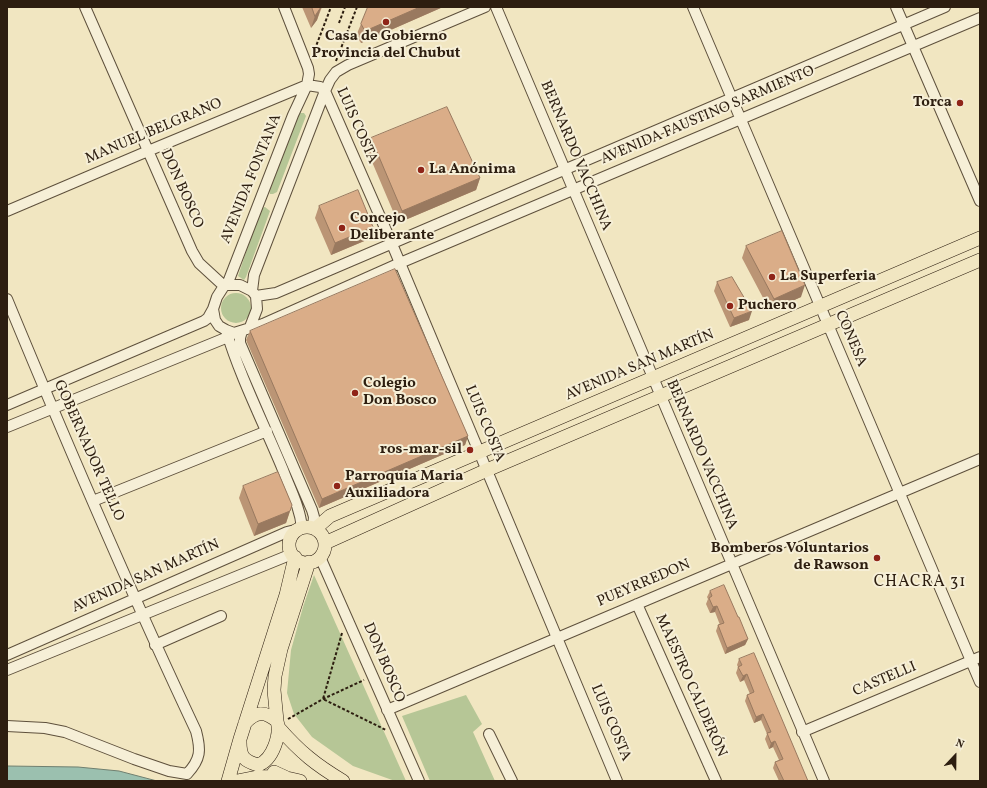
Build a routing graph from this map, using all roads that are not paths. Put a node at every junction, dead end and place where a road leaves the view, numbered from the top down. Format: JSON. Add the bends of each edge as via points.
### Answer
{"nodes":[{"id":1,"x":85,"y":7,"type":"edge"},
{"id":2,"x":284,"y":7,"type":"edge"},
{"id":3,"x":485,"y":7,"type":"edge"},
{"id":4,"x":496,"y":7,"type":"edge"},
{"id":5,"x":694,"y":7,"type":"edge"},
{"id":6,"x":896,"y":7,"type":"edge"},
{"id":7,"x":945,"y":7,"type":"edge"},
{"id":8,"x":980,"y":18,"type":"edge"},
{"id":9,"x":903,"y":24,"type":"junction"},
{"id":10,"x":913,"y":46,"type":"junction"},
{"id":11,"x":311,"y":85,"type":"junction"},
{"id":12,"x":325,"y":91,"type":"junction"},
{"id":13,"x":732,"y":98,"type":"junction"},
{"id":14,"x":741,"y":119,"type":"junction"},
{"id":15,"x":148,"y":151,"type":"junction"},
{"id":16,"x":565,"y":170,"type":"junction"},
{"id":17,"x":573,"y":190,"type":"junction"},
{"id":18,"x":980,"y":201,"type":"edge"},
{"id":19,"x":7,"y":211,"type":"edge"},
{"id":20,"x":980,"y":238,"type":"edge"},
{"id":21,"x":392,"y":244,"type":"junction"},
{"id":22,"x":980,"y":260,"type":"edge"},
{"id":23,"x":400,"y":263,"type":"junction"},
{"id":24,"x":225,"y":286,"type":"junction"},
{"id":25,"x":254,"y":293,"type":"junction"},
{"id":26,"x":7,"y":299,"type":"edge"},
{"id":27,"x":820,"y":306,"type":"junction"},
{"id":28,"x":213,"y":309,"type":"junction"},
{"id":29,"x":828,"y":325,"type":"junction"},
{"id":30,"x":236,"y":332,"type":"junction"},
{"id":31,"x":653,"y":378,"type":"junction"},
{"id":32,"x":44,"y":389,"type":"junction"},
{"id":33,"x":661,"y":396,"type":"junction"},
{"id":34,"x":7,"y":406,"type":"edge"},
{"id":35,"x":52,"y":408,"type":"junction"},
{"id":36,"x":7,"y":427,"type":"edge"},
{"id":37,"x":267,"y":431,"type":"junction"},
{"id":38,"x":480,"y":452,"type":"junction"},
{"id":39,"x":980,"y":459,"type":"edge"},
{"id":40,"x":487,"y":470,"type":"junction"},
{"id":41,"x":900,"y":493,"type":"junction"},
{"id":42,"x":93,"y":501,"type":"junction"},
{"id":43,"x":307,"y":529,"type":"junction"},
{"id":44,"x":325,"y":543,"type":"junction"},
{"id":45,"x":293,"y":556,"type":"junction"},
{"id":46,"x":314,"y":560,"type":"junction"},
{"id":47,"x":731,"y":564,"type":"junction"},
{"id":48,"x":135,"y":600,"type":"junction"},
{"id":49,"x":637,"y":604,"type":"junction"},
{"id":50,"x":142,"y":615,"type":"junction"},
{"id":51,"x":221,"y":616,"type":"dead end"},
{"id":52,"x":558,"y":637,"type":"junction"},
{"id":53,"x":155,"y":645,"type":"junction"},
{"id":54,"x":7,"y":655,"type":"edge"},
{"id":55,"x":976,"y":659,"type":"edge"},
{"id":56,"x":7,"y":670,"type":"edge"},
{"id":57,"x":980,"y":682,"type":"edge"},
{"id":58,"x":387,"y":710,"type":"junction"},
{"id":59,"x":246,"y":723,"type":"junction"},
{"id":60,"x":278,"y":724,"type":"junction"},
{"id":61,"x":7,"y":726,"type":"edge"},
{"id":62,"x":802,"y":732,"type":"junction"},
{"id":63,"x":489,"y":734,"type":"dead end"},
{"id":64,"x":240,"y":739,"type":"junction"},
{"id":65,"x":261,"y":764,"type":"junction"},
{"id":66,"x":281,"y":776,"type":"junction"},
{"id":67,"x":228,"y":781,"type":"edge"},
{"id":68,"x":237,"y":781,"type":"edge"},
{"id":69,"x":300,"y":781,"type":"edge"},
{"id":70,"x":343,"y":781,"type":"edge"},
{"id":71,"x":419,"y":781,"type":"edge"},
{"id":72,"x":512,"y":781,"type":"edge"},
{"id":73,"x":618,"y":781,"type":"edge"},
{"id":74,"x":716,"y":781,"type":"edge"},
{"id":75,"x":824,"y":781,"type":"edge"}],
"edges":[{"from":1,"to":15,"type":"street","name":"DON BOSCO"},
{"from":2,"to":11,"type":"street","name":"AVENIDA FONTANA","via":[[308,68]]},
{"from":3,"to":12,"type":"street","via":[[348,65],[336,72]]},
{"from":4,"to":16,"type":"street","name":"BERNARDO VACCHINA"},
{"from":5,"to":13,"type":"street","name":"CONESA"},
{"from":6,"to":9,"type":"street"},
{"from":7,"to":9,"type":"street","name":"AVENIDA FAUSTINO SARMIENTO"},
{"from":8,"to":10,"type":"street","name":"AVENIDA FAUSTINO SARMIENTO"},
{"from":9,"to":10,"type":"street"},
{"from":9,"to":13,"type":"street","name":"AVENIDA FAUSTINO SARMIENTO"},
{"from":10,"to":14,"type":"street","name":"AVENIDA FAUSTINO SARMIENTO"},
{"from":10,"to":18,"type":"street"},
{"from":11,"to":12,"type":"street","name":"LUIS COSTA"},
{"from":11,"to":15,"type":"street","name":"MANUEL BELGRANO"},
{"from":11,"to":24,"type":"street","name":"AVENIDA FONTANA","via":[[288,129]]},
{"from":12,"to":21,"type":"street","name":"LUIS COSTA"},
{"from":12,"to":25,"type":"street","via":[[254,276]]},
{"from":13,"to":14,"type":"street","name":"CONESA"},
{"from":13,"to":16,"type":"street","name":"AVENIDA FAUSTINO SARMIENTO"},
{"from":14,"to":17,"type":"street","name":"AVENIDA FAUSTINO SARMIENTO"},
{"from":14,"to":27,"type":"street","name":"CONESA"},
{"from":15,"to":19,"type":"street","name":"MANUEL BELGRANO"},
{"from":15,"to":24,"type":"street","name":"DON BOSCO","via":[[192,251],[199,263]]},
{"from":16,"to":17,"type":"street","name":"BERNARDO VACCHINA"},
{"from":16,"to":21,"type":"street","name":"AVENIDA FAUSTINO SARMIENTO"},
{"from":17,"to":23,"type":"street","name":"AVENIDA FAUSTINO SARMIENTO"},
{"from":17,"to":31,"type":"street","name":"BERNARDO VACCHINA"},
{"from":20,"to":27,"type":"main road","name":"AVENIDA SAN MARTÍN"},
{"from":21,"to":23,"type":"street","name":"LUIS COSTA"},
{"from":21,"to":25,"type":"street","name":"AVENIDA FAUSTINO SARMIENTO","via":[[276,293]]},
{"from":22,"to":29,"type":"main road"},
{"from":23,"to":30,"type":"street","name":"AVENIDA FAUSTINO SARMIENTO","via":[[263,324]]},
{"from":23,"to":38,"type":"street","name":"LUIS COSTA"},
{"from":24,"to":25,"type":"street","name":"AVENIDA FAUSTINO SARMIENTO","via":[[240,285]]},
{"from":24,"to":28,"type":"street","via":[[217,297]]},
{"from":25,"to":30,"type":"street","via":[[257,309]]},
{"from":26,"to":32,"type":"street","name":"GOBERNADOR TELLO"},
{"from":27,"to":29,"type":"street","name":"CONESA"},
{"from":27,"to":31,"type":"main road","name":"AVENIDA SAN MARTÍN"},
{"from":28,"to":30,"type":"street","via":[[219,326]]},
{"from":28,"to":32,"type":"street","via":[[204,321]]},
{"from":29,"to":33,"type":"main road"},
{"from":29,"to":41,"type":"street","name":"CONESA"},
{"from":30,"to":35,"type":"street","name":"AVENIDA FAUSTINO SARMIENTO"},
{"from":30,"to":37,"type":"street","via":[[231,348]]},
{"from":30,"to":43,"type":"street","via":[[312,510],[314,517]]},
{"from":31,"to":33,"type":"street","name":"BERNARDO VACCHINA"},
{"from":31,"to":38,"type":"main road","name":"AVENIDA SAN MARTÍN"},
{"from":32,"to":34,"type":"street"},
{"from":32,"to":35,"type":"street","name":"GOBERNADOR TELLO"},
{"from":33,"to":40,"type":"main road"},
{"from":33,"to":47,"type":"street","name":"BERNARDO VACCHINA"},
{"from":35,"to":36,"type":"street","name":"AVENIDA FAUSTINO SARMIENTO"},
{"from":35,"to":42,"type":"street","name":"GOBERNADOR TELLO"},
{"from":37,"to":42,"type":"street"},
{"from":37,"to":43,"type":"street"},
{"from":38,"to":40,"type":"street","name":"LUIS COSTA"},
{"from":38,"to":43,"type":"main road","name":"AVENIDA SAN MARTÍN","via":[[330,516]]},
{"from":39,"to":41,"type":"street","name":"PUEYRREDON"},
{"from":40,"to":44,"type":"main road"},
{"from":40,"to":52,"type":"street","name":"LUIS COSTA"},
{"from":41,"to":47,"type":"street","name":"PUEYRREDON"},
{"from":41,"to":55,"type":"street","name":"CONESA"},
{"from":42,"to":48,"type":"street","name":"GOBERNADOR TELLO"},
{"from":43,"to":44,"type":"main road","via":[[321,534]]},
{"from":43,"to":45,"type":"main road","name":"AVENIDA SAN MARTÍN","via":[[292,535],[290,549]]},
{"from":43,"to":48,"type":"street","name":"AVENIDA SAN MARTÍN","via":[[287,532]]},
{"from":44,"to":46,"type":"main road","via":[[323,553]]},
{"from":45,"to":46,"type":"main road","via":[[304,562]]},
{"from":45,"to":50,"type":"street","name":"AVENIDA SAN MARTÍN"},
{"from":45,"to":59,"type":"main road","via":[[286,595]]},
{"from":46,"to":58,"type":"street","name":"DON BOSCO","via":[[347,617]]},
{"from":46,"to":60,"type":"main road","via":[[281,649],[275,676]]},
{"from":47,"to":49,"type":"street","name":"PUEYRREDON"},
{"from":47,"to":62,"type":"street","name":"BERNARDO VACCHINA"},
{"from":48,"to":50,"type":"street","name":"GOBERNADOR TELLO"},
{"from":48,"to":54,"type":"street","name":"AVENIDA SAN MARTÍN"},
{"from":49,"to":52,"type":"street","name":"PUEYRREDON"},
{"from":49,"to":74,"type":"street","name":"MAESTRO CALDERÓN"},
{"from":50,"to":53,"type":"street","name":"GOBERNADOR TELLO"},
{"from":50,"to":56,"type":"street","name":"AVENIDA SAN MARTÍN"},
{"from":51,"to":53,"type":"street"},
{"from":52,"to":58,"type":"street","name":"PUEYRREDON"},
{"from":52,"to":73,"type":"street","name":"LUIS COSTA"},
{"from":53,"to":61,"type":"street","name":"GOBERNADOR TELLO","via":[[196,731],[199,757],[187,774],[169,771],[134,759],[65,732]]},
{"from":55,"to":57,"type":"street","name":"CONESA"},
{"from":55,"to":62,"type":"street","name":"CASTELLI"},
{"from":58,"to":71,"type":"street","name":"DON BOSCO"},
{"from":59,"to":60,"type":"main road","via":[[256,714],[268,715]]},
{"from":59,"to":64,"type":"main road"},
{"from":60,"to":65,"type":"main road","via":[[271,753]]},
{"from":60,"to":70,"type":"main road","via":[[308,758]]},
{"from":62,"to":75,"type":"street","name":"BERNARDO VACCHINA"},
{"from":63,"to":72,"type":"street"},
{"from":64,"to":65,"type":"main road","via":[[240,750],[245,760]]},
{"from":64,"to":67,"type":"main road"},
{"from":65,"to":66,"type":"main road"},
{"from":65,"to":68,"type":"main road"},
{"from":66,"to":68,"type":"main road"},
{"from":66,"to":69,"type":"main road"}]}
